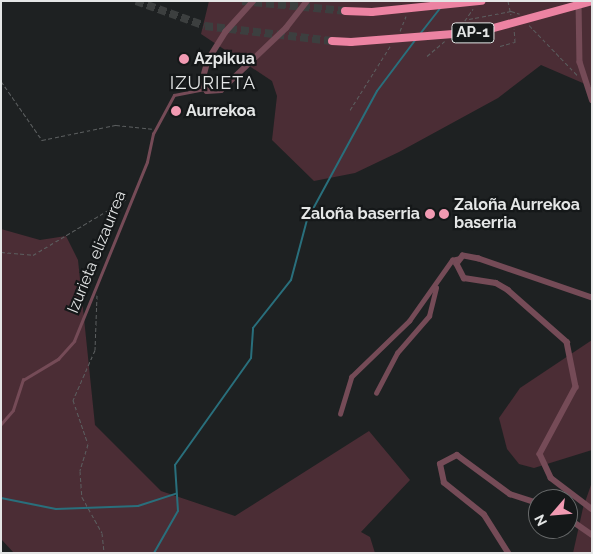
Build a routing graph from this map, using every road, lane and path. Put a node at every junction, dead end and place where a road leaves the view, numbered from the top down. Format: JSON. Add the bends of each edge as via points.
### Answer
{"nodes":[{"id":1,"x":254,"y":1,"type":"edge"},
{"id":2,"x":307,"y":1,"type":"edge"},
{"id":3,"x":476,"y":1,"type":"edge"},
{"id":4,"x":481,"y":1,"type":"edge"},
{"id":5,"x":508,"y":1,"type":"edge"},
{"id":6,"x":579,"y":1,"type":"edge"},
{"id":7,"x":592,"y":2,"type":"edge"},
{"id":8,"x":409,"y":8,"type":"dead end"},
{"id":9,"x":345,"y":11,"type":"tunnel mouth"},
{"id":10,"x":511,"y":11,"type":"junction"},
{"id":11,"x":523,"y":16,"type":"dead end"},
{"id":12,"x":469,"y":19,"type":"junction"},
{"id":13,"x":512,"y":19,"type":"dead end"},
{"id":14,"x":527,"y":22,"type":"dead end"},
{"id":15,"x":513,"y":26,"type":"dead end"},
{"id":16,"x":457,"y":30,"type":"dead end"},
{"id":17,"x":398,"y":35,"type":"dead end"},
{"id":18,"x":452,"y":35,"type":"dead end"},
{"id":19,"x":332,"y":41,"type":"tunnel mouth"},
{"id":20,"x":394,"y":41,"type":"dead end"},
{"id":21,"x":500,"y":46,"type":"dead end"},
{"id":22,"x":427,"y":56,"type":"dead end"},
{"id":23,"x":583,"y":79,"type":"junction"},
{"id":24,"x":1,"y":82,"type":"edge"},
{"id":25,"x":205,"y":89,"type":"junction"},
{"id":26,"x":592,"y":100,"type":"edge"},
{"id":27,"x":350,"y":110,"type":"dead end"},
{"id":28,"x":155,"y":130,"type":"junction"},
{"id":29,"x":131,"y":197,"type":"junction"},
{"id":30,"x":1,"y":252,"type":"edge"},
{"id":31,"x":460,"y":258,"type":"junction"},
{"id":32,"x":436,"y":287,"type":"junction"},
{"id":33,"x":94,"y":289,"type":"junction"},
{"id":34,"x":592,"y":298,"type":"edge"},
{"id":35,"x":376,"y":393,"type":"dead end"},
{"id":36,"x":340,"y":414,"type":"dead end"},
{"id":37,"x":1,"y":424,"type":"edge"},
{"id":38,"x":528,"y":500,"type":"edge"},
{"id":39,"x":592,"y":509,"type":"edge"},
{"id":40,"x":578,"y":525,"type":"edge"},
{"id":41,"x":592,"y":535,"type":"edge"},
{"id":42,"x":104,"y":553,"type":"edge"},
{"id":43,"x":508,"y":553,"type":"edge"}],
"edges":[{"from":1,"to":25,"type":"street","via":[[226,32],[208,61],[202,77]]},
{"from":2,"to":25,"type":"street","via":[[286,28],[221,90]]},
{"from":3,"to":12,"type":"path"},
{"from":4,"to":9,"type":"highway","number":"AP-1","bridge":true,"via":[[372,12]]},
{"from":5,"to":10,"type":"path"},
{"from":6,"to":23,"type":"street"},
{"from":7,"to":19,"type":"highway","number":"AP-1","bridge":true,"via":[[479,32]]},
{"from":8,"to":17,"type":"path"},
{"from":10,"to":11,"type":"path"},
{"from":10,"to":12,"type":"path"},
{"from":10,"to":13,"type":"path"},
{"from":12,"to":16,"type":"path"},
{"from":14,"to":23,"type":"path"},
{"from":15,"to":21,"type":"path","via":[[515,42]]},
{"from":18,"to":22,"type":"path"},
{"from":20,"to":27,"type":"path"},
{"from":23,"to":26,"type":"street"},
{"from":24,"to":28,"type":"path","via":[[42,140],[116,125]]},
{"from":25,"to":28,"type":"lane","name":"Izurieta elizaurrea","via":[[176,93]]},
{"from":28,"to":29,"type":"lane","name":"Izurieta elizaurrea"},
{"from":29,"to":30,"type":"path","via":[[33,255]]},
{"from":29,"to":33,"type":"lane","name":"Izurieta elizaurrea"},
{"from":31,"to":32,"type":"street","via":[[452,260]]},
{"from":31,"to":34,"type":"street","via":[[479,259]]},
{"from":31,"to":39,"type":"street","via":[[457,268],[461,276],[503,286],[567,342],[576,387],[540,454],[551,478]]},
{"from":32,"to":35,"type":"street","via":[[429,316],[397,353]]},
{"from":32,"to":36,"type":"street","via":[[351,377]]},
{"from":33,"to":37,"type":"lane","name":"Izurieta elizaurrea","via":[[71,346],[23,380],[13,410]]},
{"from":33,"to":42,"type":"path","via":[[98,301],[96,350],[73,400],[88,444],[80,471],[82,496],[102,533]]},
{"from":38,"to":43,"type":"street","via":[[510,494],[457,455],[440,464],[444,483],[484,515]]},
{"from":40,"to":41,"type":"street"}]}
